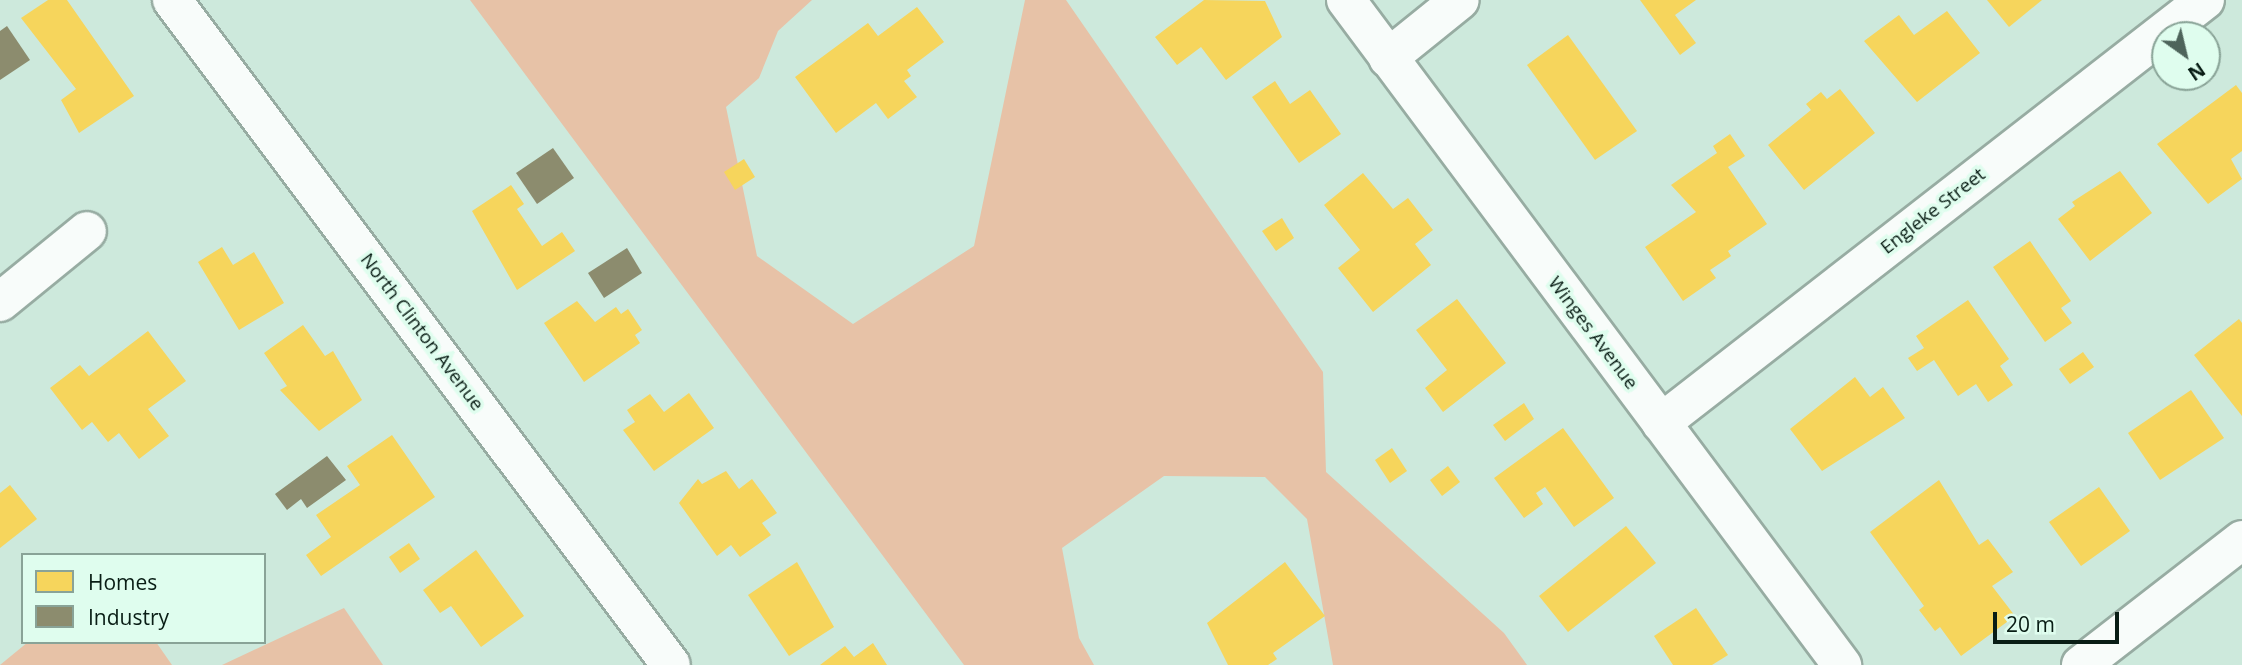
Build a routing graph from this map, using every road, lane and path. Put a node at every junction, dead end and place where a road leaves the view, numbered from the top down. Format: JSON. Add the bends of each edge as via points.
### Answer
{"nodes":[{"id":1,"x":172,"y":0,"type":"edge"},
{"id":2,"x":1346,"y":0,"type":"edge"},
{"id":3,"x":1460,"y":0,"type":"edge"},
{"id":4,"x":2205,"y":0,"type":"edge"},
{"id":5,"x":1388,"y":58,"type":"junction"},
{"id":6,"x":87,"y":232,"type":"dead end"},
{"id":7,"x":0,"y":302,"type":"edge"},
{"id":8,"x":1661,"y":423,"type":"junction"},
{"id":9,"x":2242,"y":540,"type":"edge"},
{"id":10,"x":671,"y":665,"type":"edge"},
{"id":11,"x":1842,"y":665,"type":"edge"},
{"id":12,"x":2081,"y":665,"type":"edge"}],
"edges":[{"from":1,"to":10,"type":"street","name":"North Clinton Avenue"},
{"from":2,"to":5,"type":"street","name":"Winges Avenue"},
{"from":3,"to":5,"type":"street"},
{"from":4,"to":8,"type":"street","name":"Engleke Street"},
{"from":5,"to":8,"type":"street","name":"Winges Avenue"},
{"from":6,"to":7,"type":"street"},
{"from":8,"to":11,"type":"street","name":"Winges Avenue"},
{"from":9,"to":12,"type":"street"}]}
